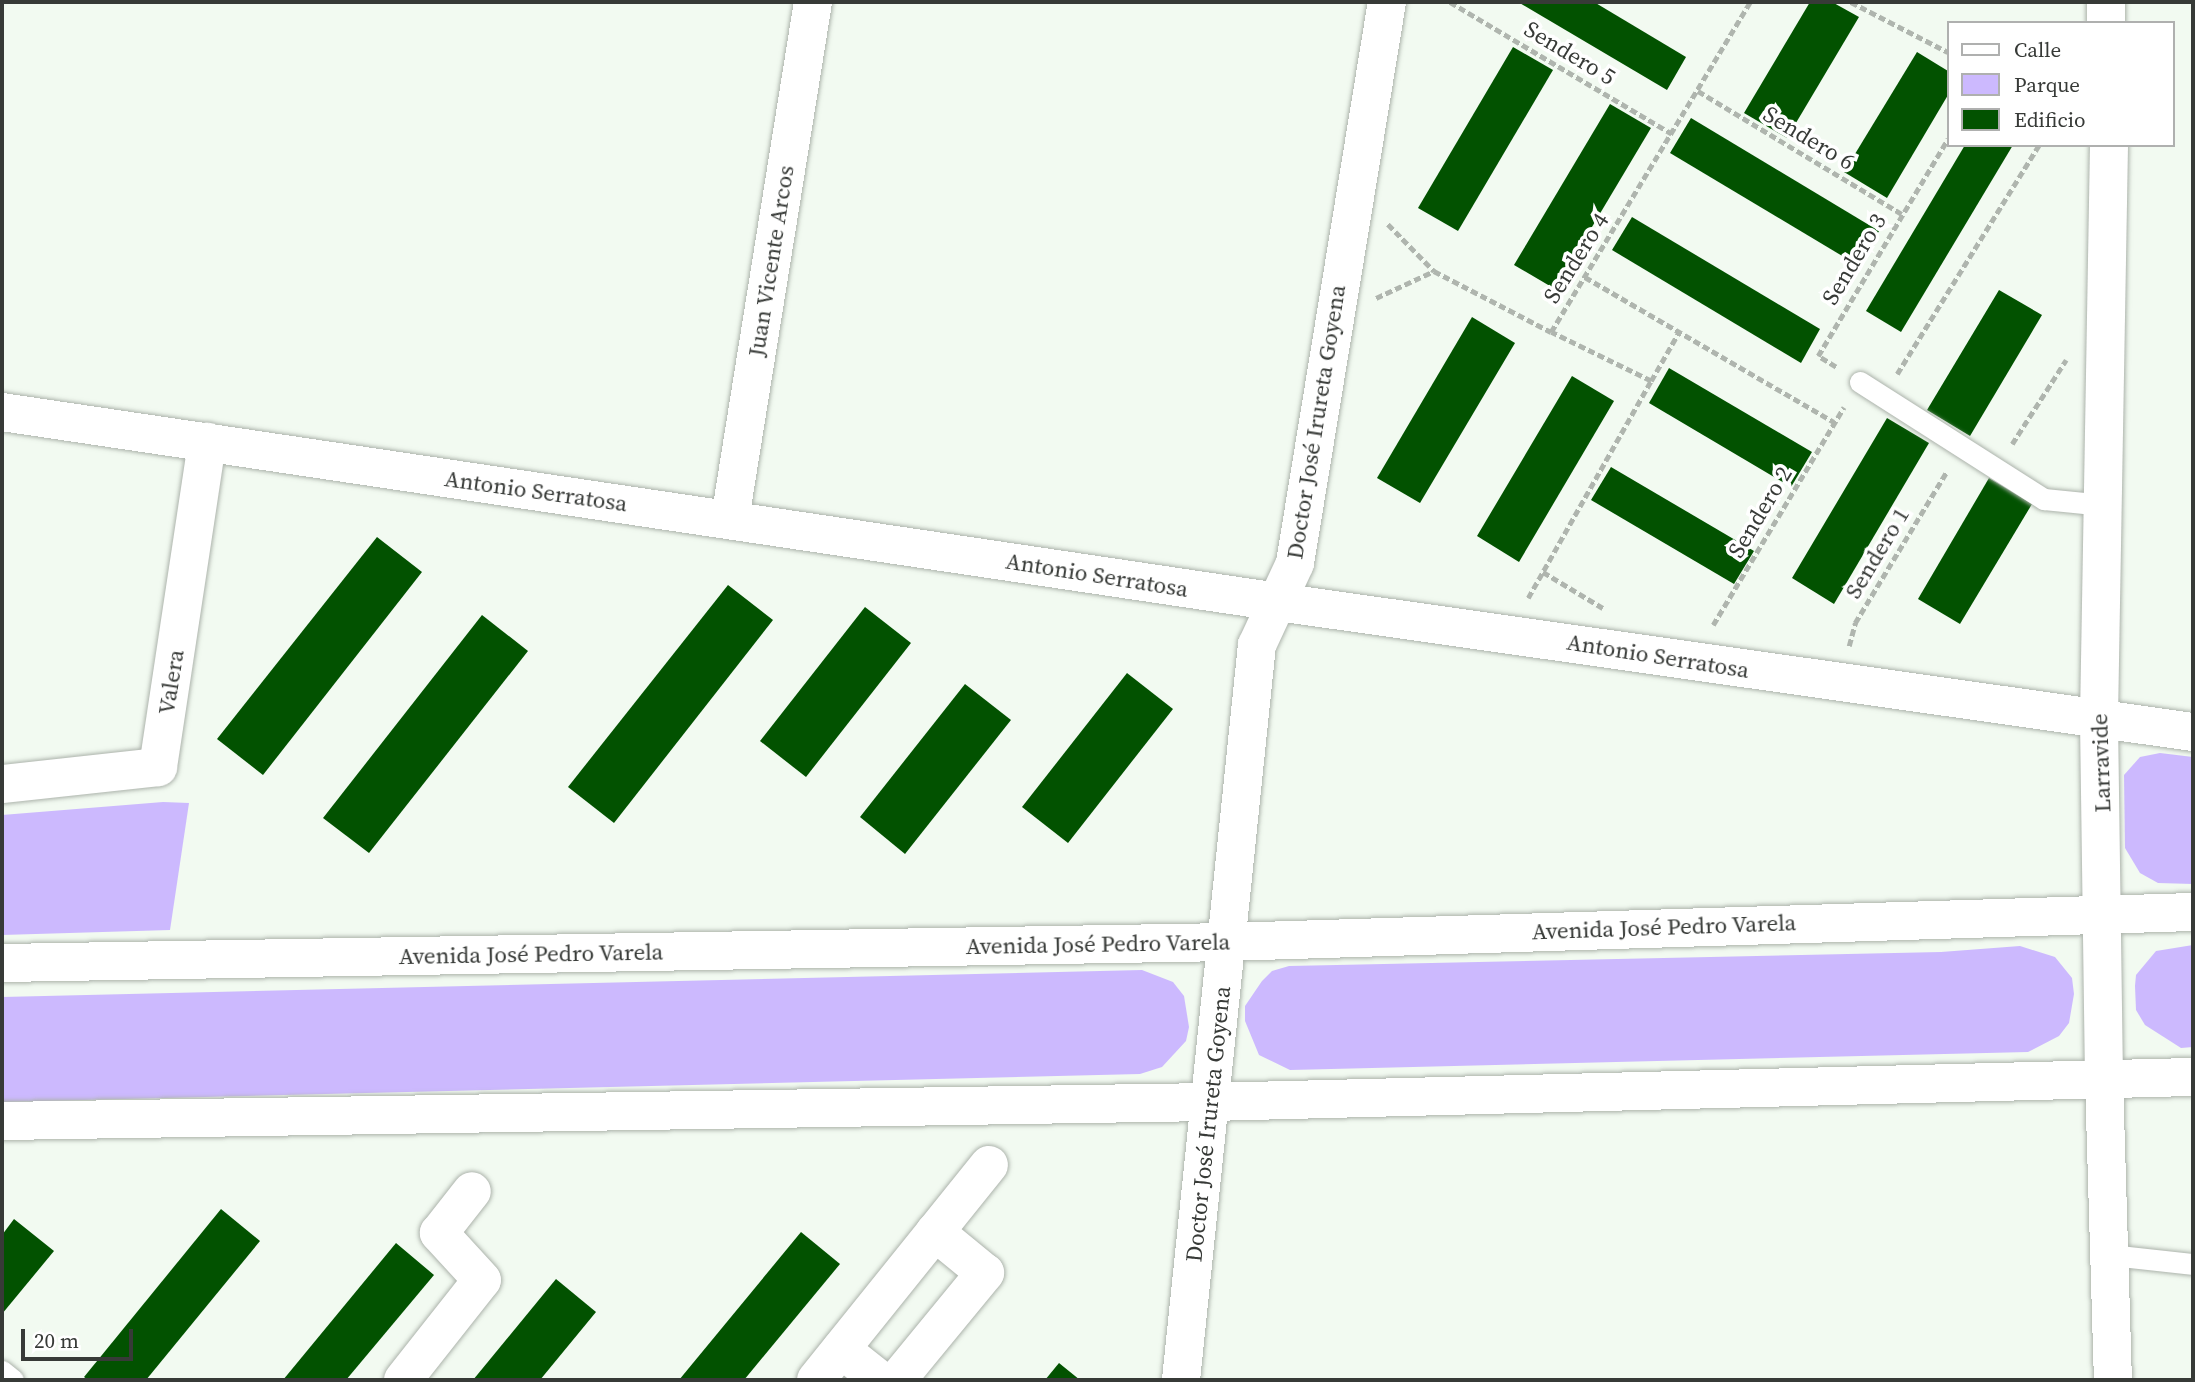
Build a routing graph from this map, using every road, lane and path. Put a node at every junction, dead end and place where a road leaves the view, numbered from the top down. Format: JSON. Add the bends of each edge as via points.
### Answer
{"nodes":[{"id":1,"x":813,"y":2,"type":"edge"},
{"id":2,"x":1387,"y":2,"type":"edge"},
{"id":3,"x":1450,"y":2,"type":"edge"},
{"id":4,"x":1750,"y":2,"type":"edge"},
{"id":5,"x":1851,"y":2,"type":"edge"},
{"id":6,"x":2106,"y":2,"type":"edge"},
{"id":7,"x":2106,"y":21,"type":"edge"},
{"id":8,"x":1946,"y":51,"type":"edge"},
{"id":9,"x":1698,"y":91,"type":"junction"},
{"id":10,"x":1672,"y":134,"type":"junction"},
{"id":11,"x":1946,"y":142,"type":"edge"},
{"id":12,"x":2038,"y":147,"type":"edge"},
{"id":13,"x":2109,"y":147,"type":"edge"},
{"id":14,"x":1354,"y":190,"type":"junction"},
{"id":15,"x":1902,"y":214,"type":"junction"},
{"id":16,"x":1434,"y":271,"type":"junction"},
{"id":17,"x":1584,"y":277,"type":"junction"},
{"id":18,"x":1332,"y":319,"type":"junction"},
{"id":19,"x":1551,"y":332,"type":"junction"},
{"id":20,"x":1679,"y":332,"type":"junction"},
{"id":21,"x":2070,"y":353,"type":"dead end"},
{"id":22,"x":1651,"y":380,"type":"junction"},
{"id":23,"x":1860,"y":382,"type":"junction"},
{"id":24,"x":1883,"y":396,"type":"junction"},
{"id":25,"x":2,"y":412,"type":"edge"},
{"id":26,"x":1834,"y":422,"type":"junction"},
{"id":27,"x":207,"y":442,"type":"junction"},
{"id":28,"x":1962,"y":446,"type":"junction"},
{"id":29,"x":1996,"y":469,"type":"junction"},
{"id":30,"x":2104,"y":505,"type":"junction"},
{"id":31,"x":730,"y":519,"type":"junction"},
{"id":32,"x":1278,"y":602,"type":"junction"},
{"id":33,"x":1508,"y":632,"type":"junction"},
{"id":34,"x":1692,"y":661,"type":"junction"},
{"id":35,"x":1839,"y":684,"type":"junction"},
{"id":36,"x":2099,"y":718,"type":"junction"},
{"id":37,"x":2193,"y":732,"type":"edge"},
{"id":38,"x":2,"y":784,"type":"edge"},
{"id":39,"x":2104,"y":912,"type":"junction"},
{"id":40,"x":2193,"y":912,"type":"edge"},
{"id":41,"x":1227,"y":942,"type":"junction"},
{"id":42,"x":2,"y":963,"type":"edge"},
{"id":43,"x":2193,"y":1077,"type":"edge"},
{"id":44,"x":2104,"y":1079,"type":"junction"},
{"id":45,"x":1210,"y":1102,"type":"junction"},
{"id":46,"x":2,"y":1121,"type":"edge"},
{"id":47,"x":989,"y":1165,"type":"dead end"},
{"id":48,"x":472,"y":1191,"type":"dead end"},
{"id":49,"x":935,"y":1231,"type":"junction"},
{"id":50,"x":2111,"y":1255,"type":"junction"},
{"id":51,"x":2193,"y":1264,"type":"edge"},
{"id":52,"x":841,"y":1349,"type":"junction"},
{"id":53,"x":2,"y":1371,"type":"edge"},
{"id":54,"x":13,"y":1380,"type":"edge"},
{"id":55,"x":403,"y":1380,"type":"edge"},
{"id":56,"x":816,"y":1380,"type":"edge"},
{"id":57,"x":880,"y":1380,"type":"edge"},
{"id":58,"x":897,"y":1380,"type":"edge"},
{"id":59,"x":1181,"y":1380,"type":"edge"},
{"id":60,"x":2113,"y":1380,"type":"edge"}],
"edges":[{"from":1,"to":31,"type":"street","name":"Juan Vicente Arcos"},
{"from":2,"to":14,"type":"street","name":"Doctor José Irureta Goyena"},
{"from":3,"to":10,"type":"path","name":"Sendero 5"},
{"from":4,"to":9,"type":"path","name":"Sendero 4"},
{"from":5,"to":8,"type":"path"},
{"from":6,"to":7,"type":"street"},
{"from":9,"to":10,"type":"path","name":"Sendero 4"},
{"from":9,"to":15,"type":"path","name":"Sendero 6"},
{"from":10,"to":17,"type":"path","name":"Sendero 4"},
{"from":11,"to":15,"type":"path","name":"Sendero 3"},
{"from":12,"to":24,"type":"path"},
{"from":13,"to":30,"type":"street","name":"Larravide"},
{"from":14,"to":16,"type":"path"},
{"from":14,"to":18,"type":"street","name":"Doctor José Irureta Goyena"},
{"from":15,"to":23,"type":"path","name":"Sendero 3","via":[[1818,356]]},
{"from":16,"to":18,"type":"path"},
{"from":16,"to":19,"type":"path"},
{"from":17,"to":19,"type":"path","name":"Sendero 4"},
{"from":17,"to":20,"type":"path"},
{"from":18,"to":32,"type":"street","name":"Doctor José Irureta Goyena","via":[[1295,563]]},
{"from":19,"to":22,"type":"path","name":"Sendero 4"},
{"from":20,"to":22,"type":"path"},
{"from":20,"to":26,"type":"path"},
{"from":21,"to":29,"type":"path"},
{"from":22,"to":33,"type":"path"},
{"from":23,"to":24,"type":"lane"},
{"from":23,"to":26,"type":"path","name":"Sendero 2"},
{"from":24,"to":28,"type":"lane"},
{"from":25,"to":27,"type":"street","name":"Antonio Serratosa"},
{"from":26,"to":34,"type":"path","name":"Sendero 2"},
{"from":27,"to":31,"type":"street","name":"Antonio Serratosa"},
{"from":27,"to":38,"type":"street","name":"Valera","via":[[158,766]]},
{"from":28,"to":29,"type":"lane"},
{"from":28,"to":35,"type":"path","name":"Sendero 1","via":[[1855,623]]},
{"from":29,"to":30,"type":"lane","via":[[2044,499]]},
{"from":30,"to":36,"type":"street","name":"Larravide"},
{"from":31,"to":32,"type":"street","name":"Antonio Serratosa"},
{"from":32,"to":33,"type":"street","name":"Antonio Serratosa"},
{"from":32,"to":41,"type":"street","name":"Doctor José Irureta Goyena","via":[[1257,645]]},
{"from":33,"to":34,"type":"street","name":"Antonio Serratosa"},
{"from":34,"to":35,"type":"street","name":"Antonio Serratosa"},
{"from":35,"to":36,"type":"street","name":"Antonio Serratosa"},
{"from":36,"to":37,"type":"street","name":"Antonio Serratosa"},
{"from":36,"to":39,"type":"street","name":"Larravide"},
{"from":39,"to":40,"type":"street","name":"Avenida José Pedro Varela"},
{"from":39,"to":41,"type":"street","name":"Avenida José Pedro Varela"},
{"from":39,"to":44,"type":"street","name":"Larravide"},
{"from":41,"to":42,"type":"street","name":"Avenida José Pedro Varela"},
{"from":41,"to":45,"type":"street","name":"Doctor José Irureta Goyena"},
{"from":43,"to":44,"type":"street"},
{"from":44,"to":45,"type":"street"},
{"from":44,"to":50,"type":"street","name":"Larravide"},
{"from":45,"to":46,"type":"street"},
{"from":45,"to":59,"type":"street","name":"Doctor José Irureta Goyena"},
{"from":47,"to":49,"type":"street"},
{"from":48,"to":55,"type":"street","via":[[439,1233],[482,1280]]},
{"from":49,"to":52,"type":"street"},
{"from":49,"to":58,"type":"street","via":[[985,1273]]},
{"from":50,"to":51,"type":"lane"},
{"from":50,"to":60,"type":"street","name":"Larravide"},
{"from":52,"to":56,"type":"street"},
{"from":52,"to":57,"type":"street"},
{"from":53,"to":54,"type":"lane"}]}
